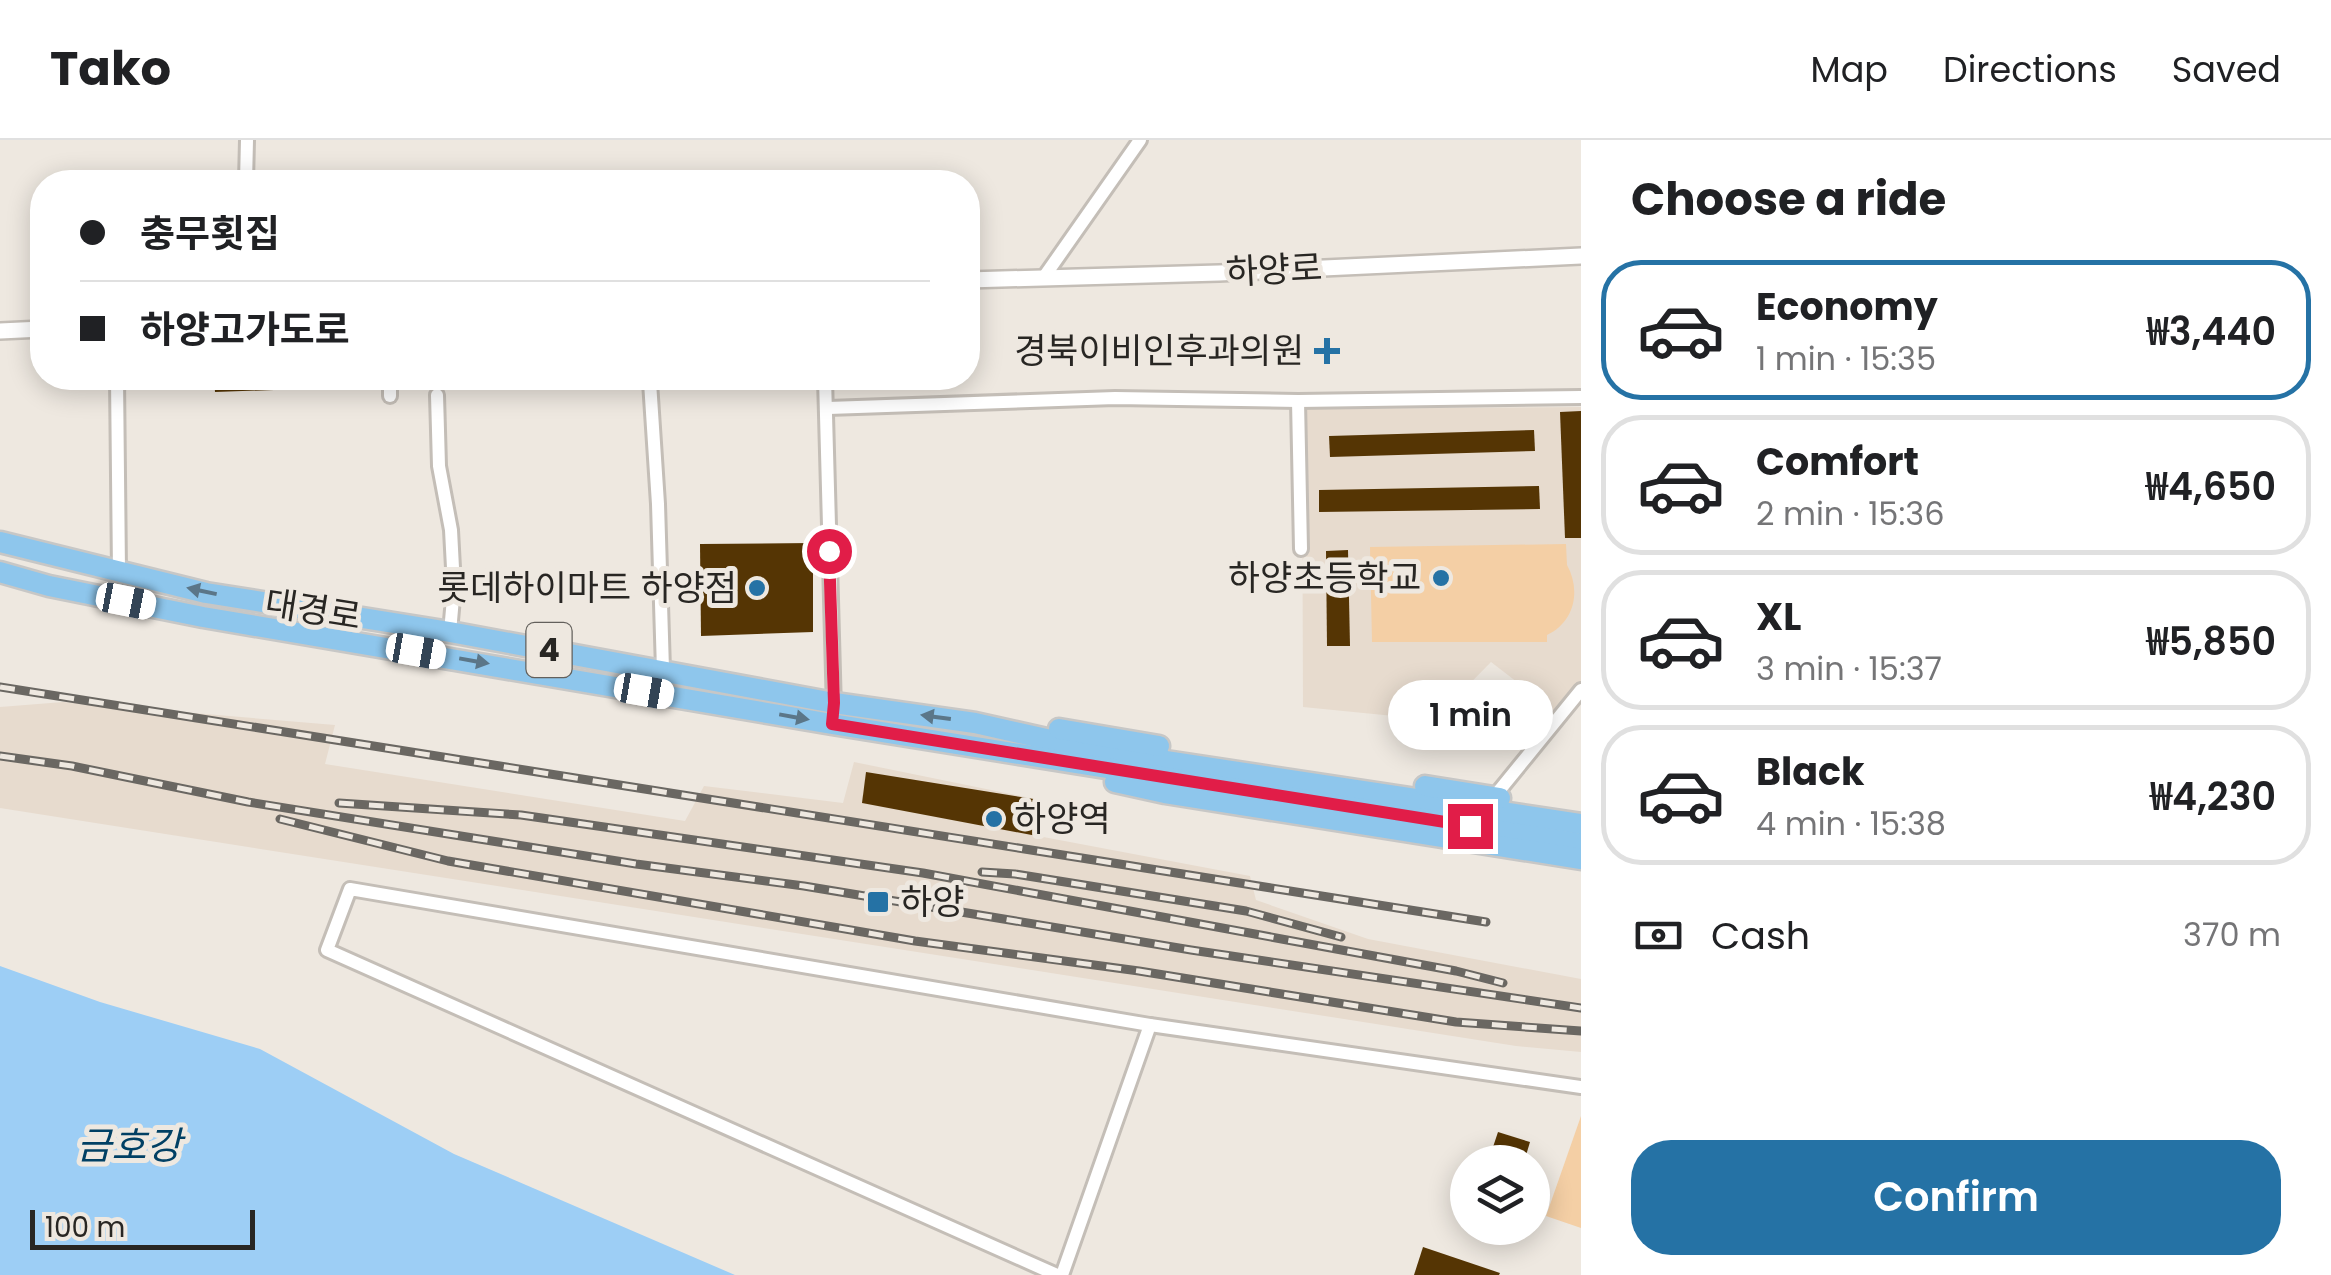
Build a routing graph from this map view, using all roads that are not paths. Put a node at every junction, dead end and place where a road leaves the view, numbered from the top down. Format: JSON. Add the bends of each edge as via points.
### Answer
{"nodes":[{"id":1,"x":247,"y":140,"type":"edge"},
{"id":2,"x":1140,"y":140,"type":"edge"},
{"id":3,"x":246,"y":170,"type":"edge"},
{"id":4,"x":1581,"y":256,"type":"edge"},
{"id":5,"x":1044,"y":278,"type":"junction"},
{"id":6,"x":980,"y":280,"type":"edge"},
{"id":7,"x":30,"y":330,"type":"edge"},
{"id":8,"x":0,"y":331,"type":"edge"},
{"id":9,"x":117,"y":390,"type":"edge"},
{"id":10,"x":390,"y":390,"type":"edge"},
{"id":11,"x":651,"y":390,"type":"edge"},
{"id":12,"x":826,"y":390,"type":"edge"},
{"id":13,"x":437,"y":395,"type":"dead end"},
{"id":14,"x":390,"y":396,"type":"dead end"},
{"id":15,"x":1581,"y":397,"type":"edge"},
{"id":16,"x":1298,"y":401,"type":"junction"},
{"id":17,"x":828,"y":408,"type":"junction"},
{"id":18,"x":0,"y":542,"type":"edge"},
{"id":19,"x":1301,"y":549,"type":"dead end"},
{"id":20,"x":0,"y":572,"type":"edge"},
{"id":21,"x":119,"y":572,"type":"junction"},
{"id":22,"x":450,"y":632,"type":"junction"},
{"id":23,"x":663,"y":670,"type":"junction"},
{"id":24,"x":1581,"y":690,"type":"edge"},
{"id":25,"x":833,"y":713,"type":"junction"},
{"id":26,"x":975,"y":723,"type":"junction"},
{"id":27,"x":1033,"y":756,"type":"junction"},
{"id":28,"x":1099,"y":759,"type":"junction"},
{"id":29,"x":1494,"y":796,"type":"junction"},
{"id":30,"x":1581,"y":810,"type":"edge"},
{"id":31,"x":1581,"y":824,"type":"edge"},
{"id":32,"x":1581,"y":844,"type":"edge"},
{"id":33,"x":1581,"y":859,"type":"edge"},
{"id":34,"x":1150,"y":1024,"type":"junction"},
{"id":35,"x":1581,"y":1087,"type":"edge"},
{"id":36,"x":1060,"y":1275,"type":"edge"}],
"edges":[{"from":1,"to":3,"type":"street"},
{"from":2,"to":5,"type":"street"},
{"from":4,"to":5,"type":"street","name":"하양로"},
{"from":5,"to":6,"type":"street","name":"하양로"},
{"from":7,"to":8,"type":"street"},
{"from":9,"to":21,"type":"street"},
{"from":10,"to":14,"type":"street"},
{"from":11,"to":23,"type":"street"},
{"from":12,"to":17,"type":"street"},
{"from":13,"to":22,"type":"street","via":[[454,587]]},
{"from":15,"to":16,"type":"street"},
{"from":16,"to":17,"type":"street","via":[[1115,398]]},
{"from":16,"to":19,"type":"street"},
{"from":17,"to":25,"type":"street"},
{"from":18,"to":21,"type":"main road","name":"대경로","number":"4"},
{"from":20,"to":25,"type":"main road","name":"대경로","number":"4","one_way":true,"via":[[203,616]]},
{"from":22,"to":21,"type":"main road","name":"대경로","number":"4","one_way":true,"via":[[206,593]]},
{"from":22,"to":23,"type":"main road","name":"대경로","number":"4"},
{"from":23,"to":25,"type":"main road","name":"대경로","number":"4"},
{"from":24,"to":29,"type":"street"},
{"from":26,"to":25,"type":"main road","name":"대경로","number":"4","one_way":true},
{"from":25,"to":27,"type":"main road","name":"대경로","number":"4"},
{"from":26,"to":28,"type":"main road","name":"대경로","number":"4"},
{"from":26,"to":29,"type":"main road","via":[[1018,721]]},
{"from":27,"to":28,"type":"main road","name":"대경로","number":"4"},
{"from":27,"to":33,"type":"main road","via":[[1072,773],[1165,793]]},
{"from":28,"to":31,"type":"main road"},
{"from":28,"to":32,"type":"main road"},
{"from":29,"to":30,"type":"main road"},
{"from":34,"to":35,"type":"street"},
{"from":34,"to":36,"type":"street"},
{"from":34,"to":36,"type":"street","via":[[350,889],[327,950]]}]}
